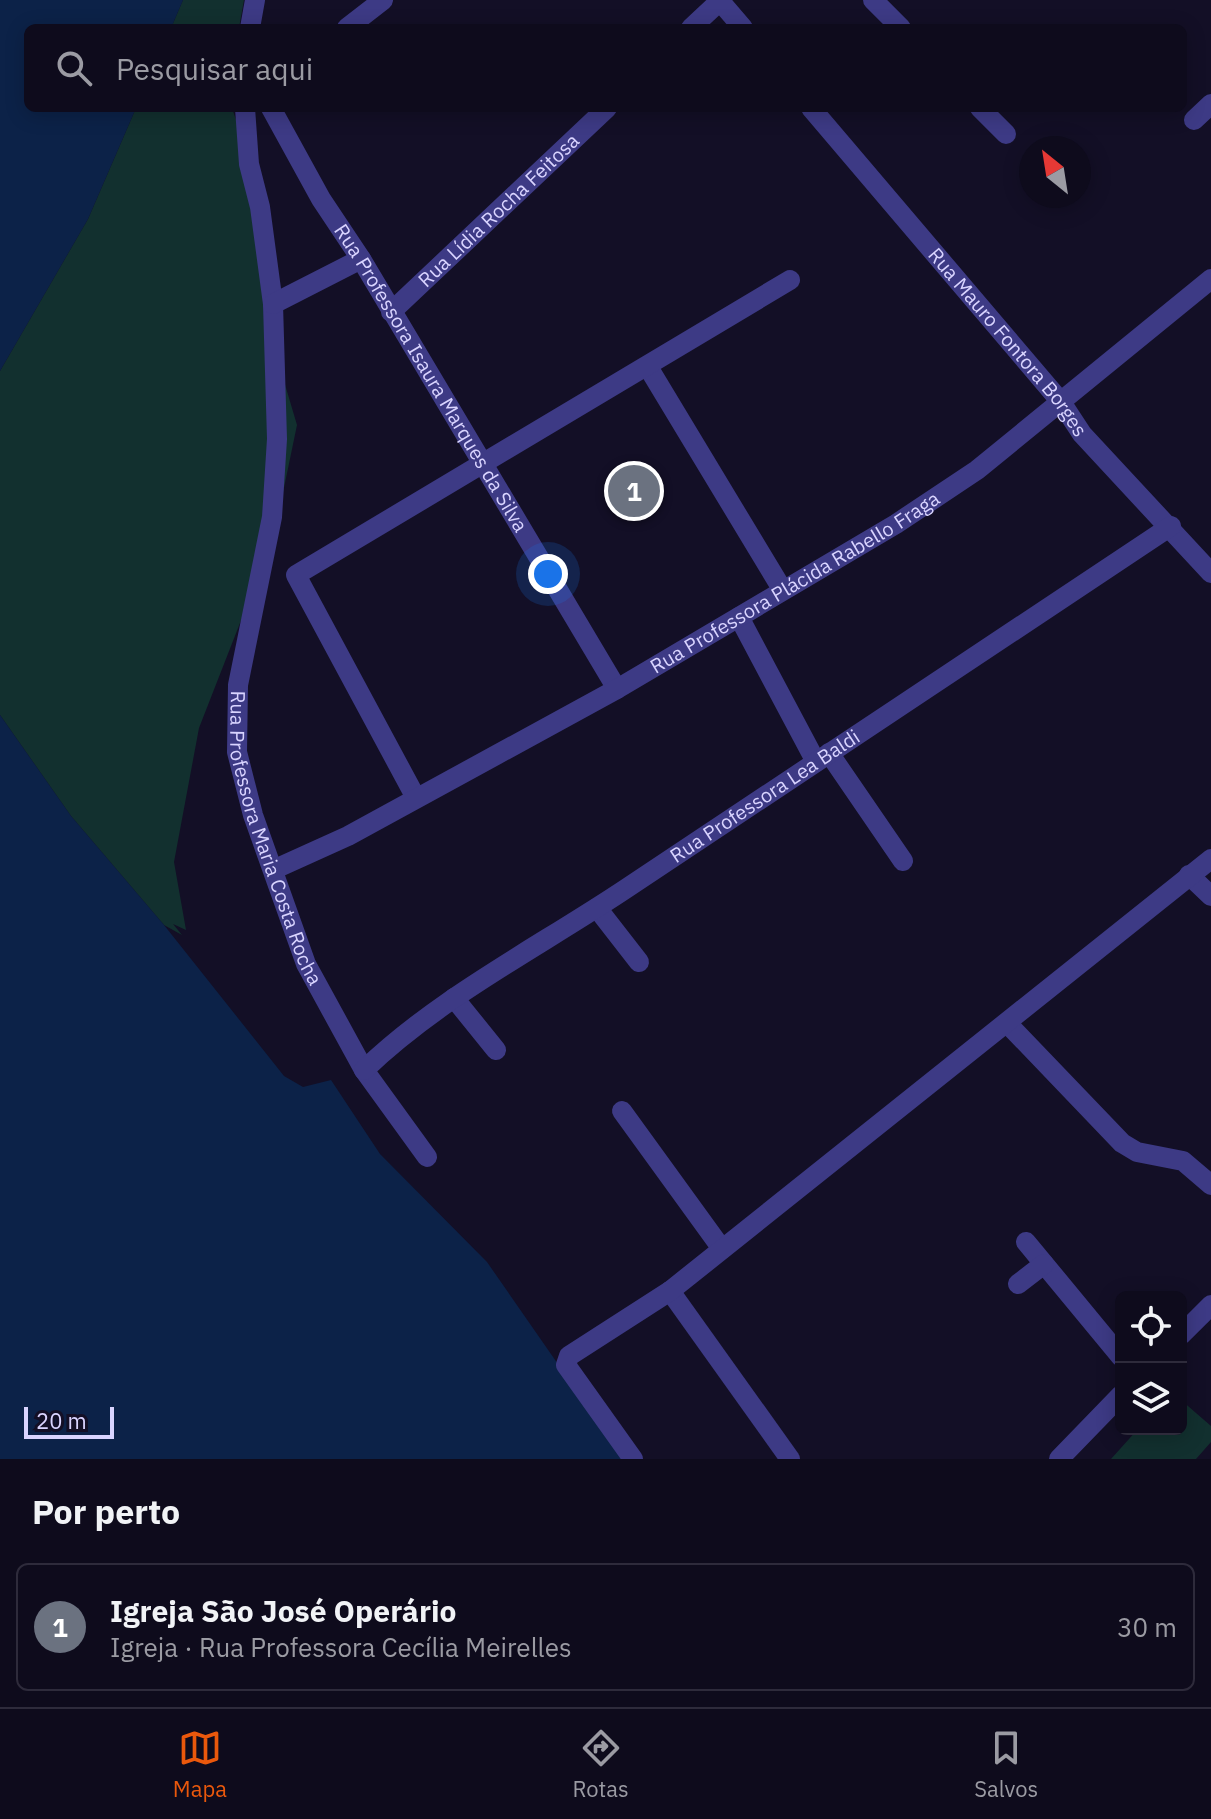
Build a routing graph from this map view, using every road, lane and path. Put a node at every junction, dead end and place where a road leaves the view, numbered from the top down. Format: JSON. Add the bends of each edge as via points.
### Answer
{"nodes":[{"id":1,"x":255,"y":0,"type":"edge"},
{"id":2,"x":383,"y":0,"type":"edge"},
{"id":3,"x":720,"y":0,"type":"edge"},
{"id":4,"x":873,"y":0,"type":"edge"},
{"id":5,"x":251,"y":24,"type":"edge"},
{"id":6,"x":352,"y":24,"type":"edge"},
{"id":7,"x":695,"y":24,"type":"edge"},
{"id":8,"x":740,"y":24,"type":"edge"},
{"id":9,"x":897,"y":24,"type":"edge"},
{"id":10,"x":1211,"y":104,"type":"edge"},
{"id":11,"x":245,"y":112,"type":"edge"},
{"id":12,"x":273,"y":112,"type":"edge"},
{"id":13,"x":603,"y":112,"type":"edge"},
{"id":14,"x":814,"y":112,"type":"edge"},
{"id":15,"x":984,"y":112,"type":"edge"},
{"id":16,"x":1194,"y":120,"type":"dead end"},
{"id":17,"x":1006,"y":134,"type":"dead end"},
{"id":18,"x":361,"y":259,"type":"junction"},
{"id":19,"x":1211,"y":279,"type":"edge"},
{"id":20,"x":790,"y":280,"type":"dead end"},
{"id":21,"x":273,"y":304,"type":"junction"},
{"id":22,"x":391,"y":312,"type":"junction"},
{"id":23,"x":648,"y":367,"type":"junction"},
{"id":24,"x":1061,"y":402,"type":"junction"},
{"id":25,"x":482,"y":465,"type":"junction"},
{"id":26,"x":1171,"y":526,"type":"junction"},
{"id":27,"x":1211,"y":573,"type":"edge"},
{"id":28,"x":782,"y":589,"type":"junction"},
{"id":29,"x":739,"y":617,"type":"junction"},
{"id":30,"x":617,"y":689,"type":"junction"},
{"id":31,"x":823,"y":757,"type":"junction"},
{"id":32,"x":416,"y":798,"type":"junction"},
{"id":33,"x":1211,"y":859,"type":"edge"},
{"id":34,"x":903,"y":861,"type":"dead end"},
{"id":35,"x":275,"y":869,"type":"junction"},
{"id":36,"x":1189,"y":875,"type":"junction"},
{"id":37,"x":1211,"y":896,"type":"edge"},
{"id":38,"x":597,"y":908,"type":"junction"},
{"id":39,"x":639,"y":962,"type":"dead end"},
{"id":40,"x":454,"y":998,"type":"junction"},
{"id":41,"x":1007,"y":1023,"type":"junction"},
{"id":42,"x":496,"y":1050,"type":"dead end"},
{"id":43,"x":364,"y":1070,"type":"junction"},
{"id":44,"x":622,"y":1111,"type":"dead end"},
{"id":45,"x":427,"y":1157,"type":"dead end"},
{"id":46,"x":1211,"y":1185,"type":"edge"},
{"id":47,"x":1026,"y":1242,"type":"dead end"},
{"id":48,"x":722,"y":1249,"type":"junction"},
{"id":49,"x":1044,"y":1264,"type":"junction"},
{"id":50,"x":1018,"y":1284,"type":"dead end"},
{"id":51,"x":670,"y":1291,"type":"junction"},
{"id":52,"x":1211,"y":1305,"type":"edge"},
{"id":53,"x":1187,"y":1329,"type":"edge"},
{"id":54,"x":1115,"y":1350,"type":"edge"},
{"id":55,"x":1115,"y":1401,"type":"edge"},
{"id":56,"x":633,"y":1459,"type":"edge"},
{"id":57,"x":790,"y":1459,"type":"edge"},
{"id":58,"x":1059,"y":1459,"type":"edge"}],
"edges":[{"from":1,"to":5,"type":"street"},
{"from":2,"to":6,"type":"street"},
{"from":3,"to":7,"type":"street"},
{"from":3,"to":8,"type":"street"},
{"from":4,"to":9,"type":"street"},
{"from":10,"to":16,"type":"street"},
{"from":11,"to":21,"type":"street","name":"Rua Professora Maria Costa Rocha"},
{"from":12,"to":18,"type":"street","name":"Rua Professora Isaura Marques da Silva"},
{"from":13,"to":22,"type":"street","name":"Rua Lídia Rocha Feitosa"},
{"from":14,"to":24,"type":"street","name":"Rua Mauro Fontora Borges"},
{"from":15,"to":17,"type":"street"},
{"from":18,"to":21,"type":"street"},
{"from":18,"to":22,"type":"street","name":"Rua Professora Isaura Marques da Silva"},
{"from":19,"to":24,"type":"street","name":"Rua Professora Plácida Rabello Fraga"},
{"from":20,"to":23,"type":"street"},
{"from":21,"to":35,"type":"street","name":"Rua Professora Maria Costa Rocha","via":[[277,439],[272,517],[238,685],[237,752],[253,815]]},
{"from":22,"to":25,"type":"street","name":"Rua Professora Isaura Marques da Silva"},
{"from":23,"to":25,"type":"street"},
{"from":23,"to":28,"type":"street"},
{"from":24,"to":26,"type":"street","name":"Rua Mauro Fontora Borges","via":[[1082,434]]},
{"from":24,"to":28,"type":"street","name":"Rua Professora Plácida Rabello Fraga","via":[[966,478]]},
{"from":25,"to":30,"type":"street","name":"Rua Professora Isaura Marques da Silva"},
{"from":25,"to":32,"type":"street","via":[[296,575]]},
{"from":26,"to":27,"type":"street","name":"Rua Mauro Fontora Borges"},
{"from":26,"to":31,"type":"street","name":"Rua Professora Lea Baldi"},
{"from":28,"to":29,"type":"street","name":"Rua Professora Plácida Rabello Fraga"},
{"from":29,"to":30,"type":"street","name":"Rua Professora Plácida Rabello Fraga"},
{"from":29,"to":31,"type":"street"},
{"from":30,"to":32,"type":"street","name":"Rua Professora Plácida Rabello Fraga"},
{"from":31,"to":34,"type":"street"},
{"from":31,"to":38,"type":"street","name":"Rua Professora Lea Baldi"},
{"from":32,"to":35,"type":"street","name":"Rua Professora Plácida Rabello Fraga"},
{"from":33,"to":36,"type":"street"},
{"from":35,"to":43,"type":"street","name":"Rua Professora Maria Costa Rocha","via":[[306,964]]},
{"from":36,"to":37,"type":"street"},
{"from":36,"to":41,"type":"street"},
{"from":38,"to":39,"type":"street"},
{"from":38,"to":40,"type":"street","name":"Rua Professora Lea Baldi"},
{"from":40,"to":42,"type":"street"},
{"from":40,"to":43,"type":"street","name":"Rua Professora Lea Baldi"},
{"from":41,"to":46,"type":"street","via":[[1122,1143],[1137,1152],[1183,1161]]},
{"from":41,"to":48,"type":"street"},
{"from":43,"to":45,"type":"street","name":"Rua Professora Maria Costa Rocha"},
{"from":44,"to":48,"type":"street"},
{"from":47,"to":49,"type":"street"},
{"from":48,"to":51,"type":"street"},
{"from":49,"to":50,"type":"street"},
{"from":49,"to":54,"type":"street"},
{"from":51,"to":56,"type":"street","via":[[567,1360]]},
{"from":51,"to":57,"type":"street"},
{"from":52,"to":53,"type":"street"},
{"from":55,"to":58,"type":"street"}]}
